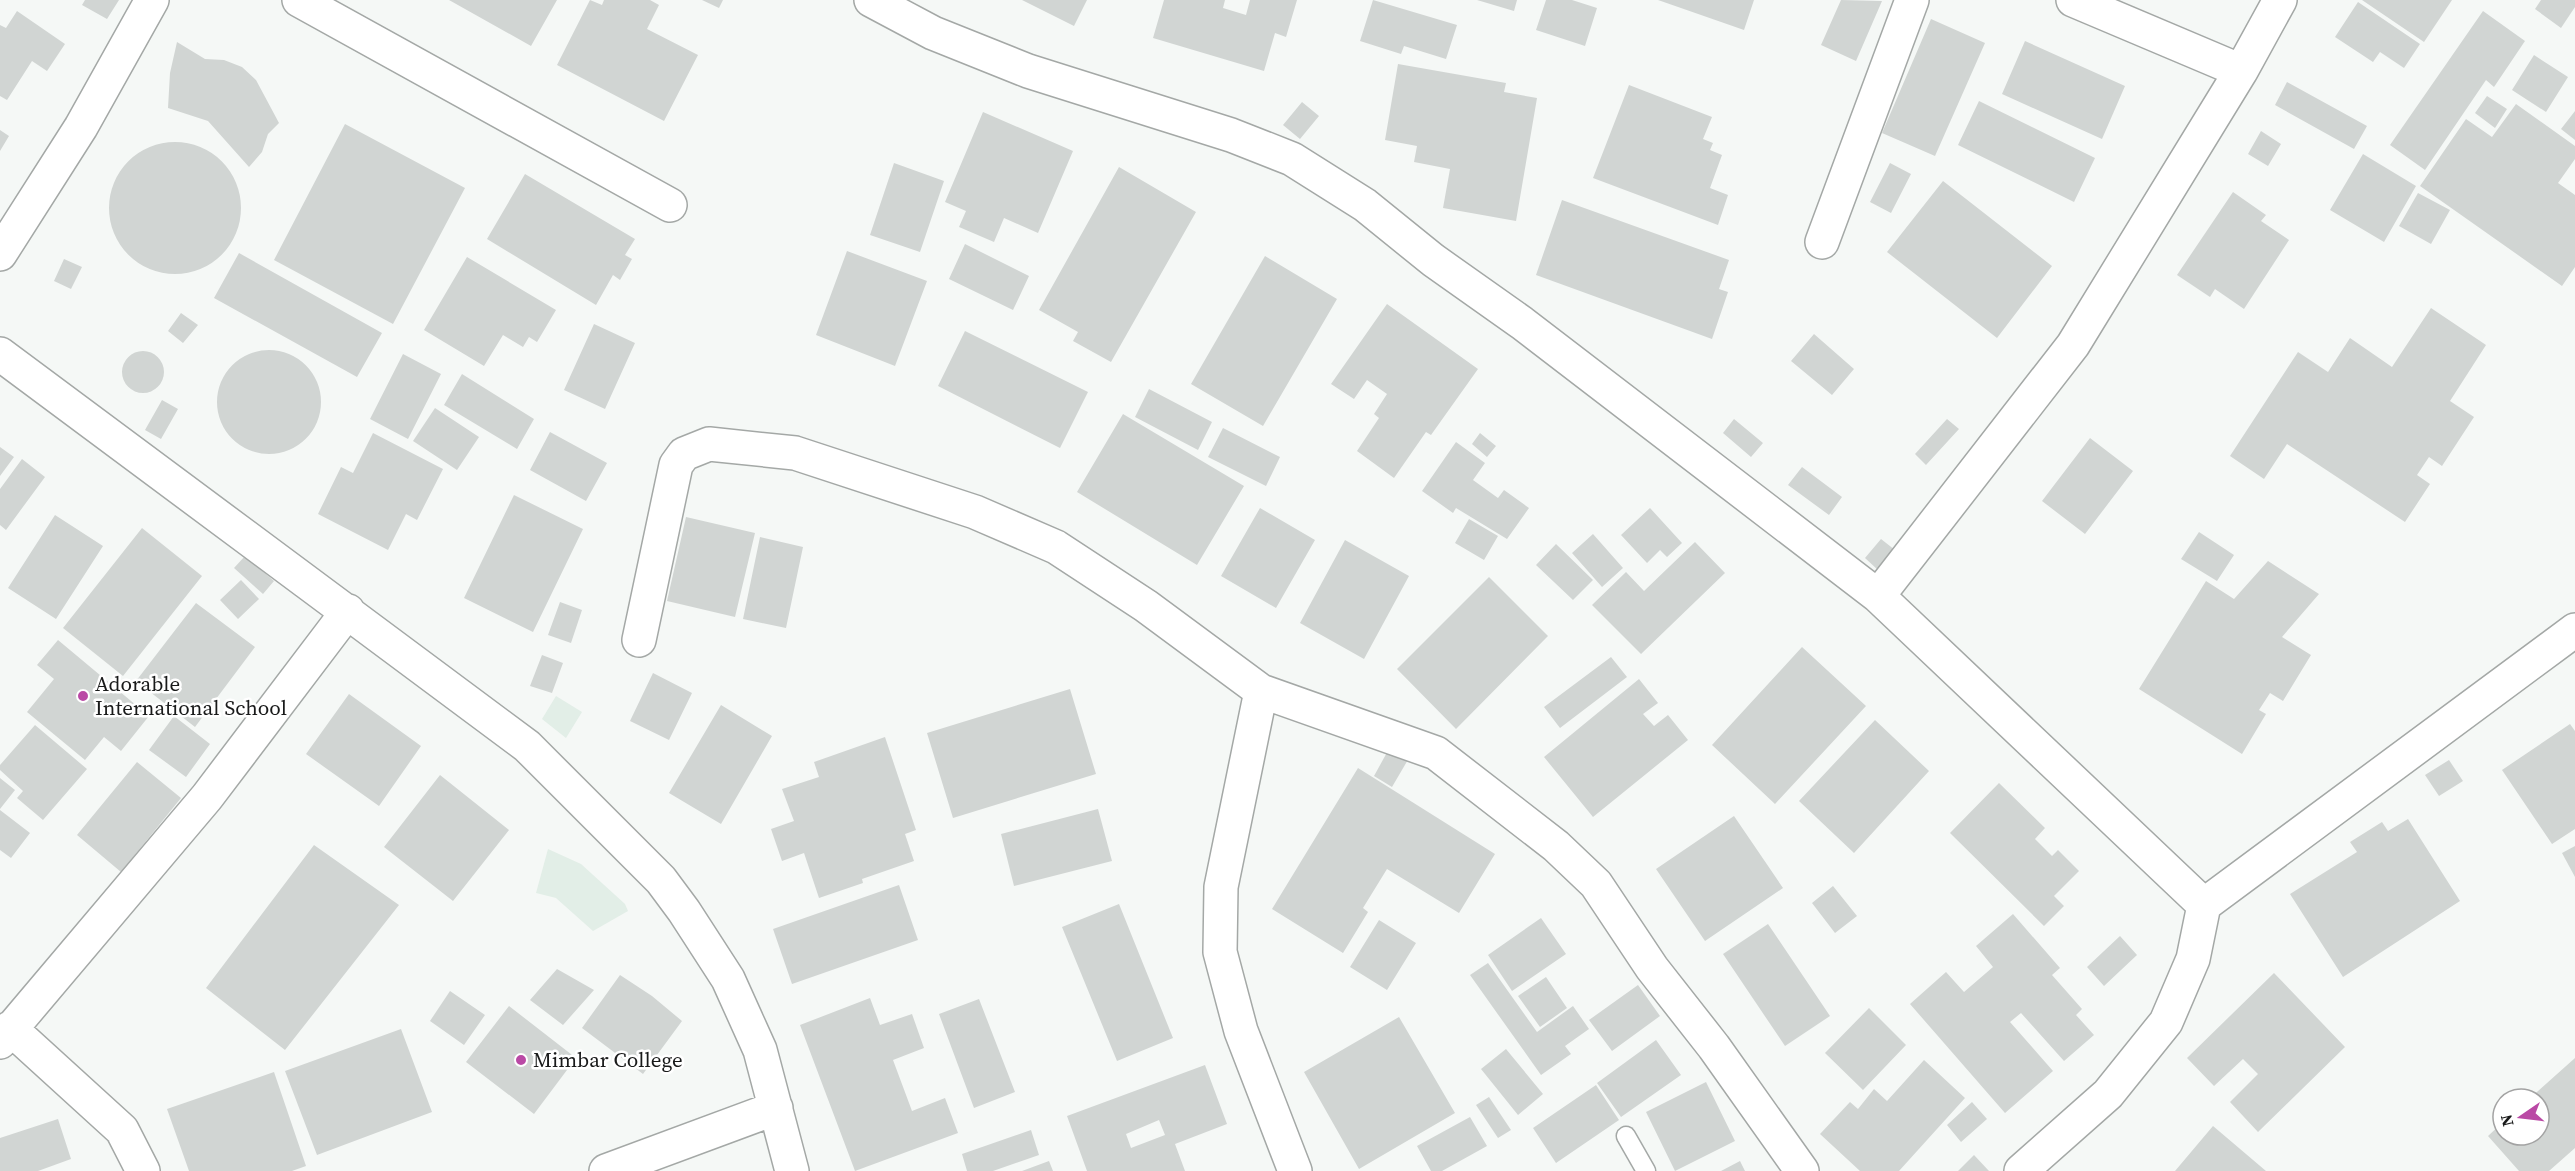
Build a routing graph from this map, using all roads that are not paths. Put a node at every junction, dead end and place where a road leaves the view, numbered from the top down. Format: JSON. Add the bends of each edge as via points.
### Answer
{"nodes":[{"id":1,"x":152,"y":0,"type":"edge"},
{"id":2,"x":299,"y":0,"type":"edge"},
{"id":3,"x":871,"y":0,"type":"edge"},
{"id":4,"x":1912,"y":0,"type":"edge"},
{"id":5,"x":2073,"y":0,"type":"edge"},
{"id":6,"x":2280,"y":0,"type":"edge"},
{"id":7,"x":2241,"y":71,"type":"junction"},
{"id":8,"x":670,"y":205,"type":"dead end"},
{"id":9,"x":1822,"y":242,"type":"dead end"},
{"id":10,"x":0,"y":254,"type":"edge"},
{"id":11,"x":0,"y":354,"type":"edge"},
{"id":12,"x":1878,"y":596,"type":"junction"},
{"id":13,"x":348,"y":611,"type":"junction"},
{"id":14,"x":2575,"y":630,"type":"edge"},
{"id":15,"x":639,"y":640,"type":"dead end"},
{"id":16,"x":1260,"y":691,"type":"junction"},
{"id":17,"x":2204,"y":905,"type":"junction"},
{"id":18,"x":5,"y":1035,"type":"edge"},
{"id":19,"x":776,"y":1108,"type":"junction"},
{"id":20,"x":1626,"y":1136,"type":"dead end"},
{"id":21,"x":143,"y":1171,"type":"edge"},
{"id":22,"x":606,"y":1171,"type":"edge"},
{"id":23,"x":792,"y":1171,"type":"edge"},
{"id":24,"x":1295,"y":1171,"type":"edge"},
{"id":25,"x":1646,"y":1171,"type":"edge"},
{"id":26,"x":1802,"y":1171,"type":"edge"},
{"id":27,"x":2021,"y":1171,"type":"edge"}],
"edges":[{"from":1,"to":10,"type":"street","via":[[81,126]]},
{"from":2,"to":8,"type":"street"},
{"from":3,"to":12,"type":"street","via":[[933,33],[1028,71],[1209,127],[1292,159],[1365,205]]},
{"from":4,"to":9,"type":"street"},
{"from":5,"to":7,"type":"street"},
{"from":6,"to":7,"type":"street"},
{"from":7,"to":12,"type":"street","via":[[2073,345]]},
{"from":11,"to":13,"type":"street"},
{"from":12,"to":17,"type":"street"},
{"from":13,"to":18,"type":"street","via":[[207,797]]},
{"from":13,"to":19,"type":"street","via":[[527,746],[661,880],[728,979],[760,1050]]},
{"from":14,"to":17,"type":"street"},
{"from":15,"to":16,"type":"street","via":[[676,465],[694,448],[727,444],[795,453],[975,512],[1056,547],[1146,606]]},
{"from":16,"to":24,"type":"street","via":[[1221,887],[1220,952],[1241,1031]]},
{"from":16,"to":26,"type":"street","via":[[1436,753],[1556,846],[1596,884],[1652,968]]},
{"from":17,"to":27,"type":"street","via":[[2193,959],[2166,1022],[2108,1094]]},
{"from":18,"to":21,"type":"street","via":[[122,1130]]},
{"from":19,"to":22,"type":"street"},
{"from":19,"to":23,"type":"street"},
{"from":20,"to":25,"type":"lane"}]}
